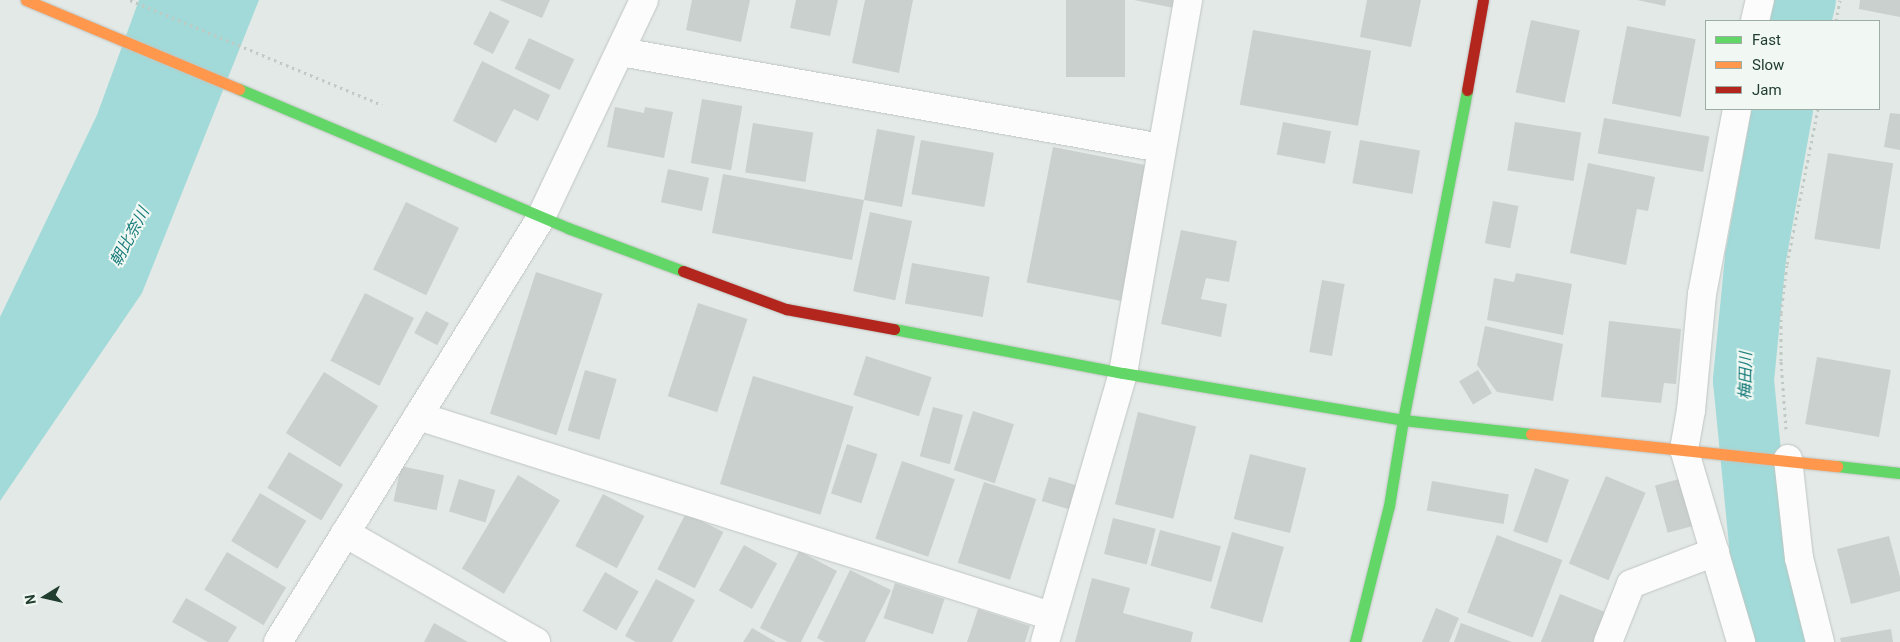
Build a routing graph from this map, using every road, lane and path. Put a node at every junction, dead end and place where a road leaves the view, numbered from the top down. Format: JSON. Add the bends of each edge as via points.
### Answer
{"nodes":[{"id":1,"x":26,"y":0,"type":"edge"},
{"id":2,"x":130,"y":0,"type":"edge"},
{"id":3,"x":644,"y":0,"type":"edge"},
{"id":4,"x":1188,"y":0,"type":"edge"},
{"id":5,"x":1483,"y":0,"type":"edge"},
{"id":6,"x":1760,"y":0,"type":"edge"},
{"id":7,"x":1840,"y":0,"type":"edge"},
{"id":8,"x":1755,"y":20,"type":"edge"},
{"id":9,"x":1836,"y":20,"type":"edge"},
{"id":10,"x":621,"y":52,"type":"junction"},
{"id":11,"x":382,"y":105,"type":"dead end"},
{"id":12,"x":1737,"y":110,"type":"edge"},
{"id":13,"x":1818,"y":110,"type":"edge"},
{"id":14,"x":1161,"y":148,"type":"junction"},
{"id":15,"x":541,"y":217,"type":"junction"},
{"id":16,"x":1123,"y":373,"type":"junction"},
{"id":17,"x":418,"y":416,"type":"junction"},
{"id":18,"x":1403,"y":420,"type":"junction"},
{"id":19,"x":1693,"y":450,"type":"junction"},
{"id":20,"x":1783,"y":459,"type":"junction"},
{"id":21,"x":1900,"y":473,"type":"edge"},
{"id":22,"x":345,"y":533,"type":"junction"},
{"id":23,"x":1715,"y":552,"type":"junction"},
{"id":24,"x":1051,"y":616,"type":"junction"},
{"id":25,"x":278,"y":642,"type":"edge"},
{"id":26,"x":536,"y":642,"type":"edge"},
{"id":27,"x":1045,"y":642,"type":"edge"},
{"id":28,"x":1355,"y":642,"type":"edge"},
{"id":29,"x":1608,"y":642,"type":"edge"},
{"id":30,"x":1741,"y":642,"type":"edge"},
{"id":31,"x":1820,"y":642,"type":"edge"}],
"edges":[{"from":1,"to":15,"type":"street"},
{"from":2,"to":11,"type":"path"},
{"from":3,"to":10,"type":"street"},
{"from":4,"to":14,"type":"street"},
{"from":5,"to":18,"type":"street"},
{"from":6,"to":8,"type":"street"},
{"from":7,"to":9,"type":"path"},
{"from":10,"to":14,"type":"street"},
{"from":10,"to":15,"type":"street"},
{"from":12,"to":19,"type":"street","via":[[1702,294],[1691,410]]},
{"from":13,"to":20,"type":"path","via":[[1787,264],[1782,312]]},
{"from":14,"to":16,"type":"street"},
{"from":15,"to":16,"type":"street","via":[[786,309]]},
{"from":15,"to":17,"type":"street"},
{"from":16,"to":18,"type":"street"},
{"from":16,"to":24,"type":"street"},
{"from":17,"to":22,"type":"street"},
{"from":17,"to":24,"type":"street"},
{"from":18,"to":19,"type":"street"},
{"from":18,"to":28,"type":"street","via":[[1389,506]]},
{"from":19,"to":20,"type":"street"},
{"from":19,"to":23,"type":"street"},
{"from":20,"to":21,"type":"street"},
{"from":20,"to":31,"type":"street","via":[[1799,558]]},
{"from":22,"to":25,"type":"street"},
{"from":22,"to":26,"type":"street"},
{"from":23,"to":29,"type":"street","via":[[1631,584]]},
{"from":23,"to":30,"type":"street"},
{"from":24,"to":27,"type":"street"}]}
